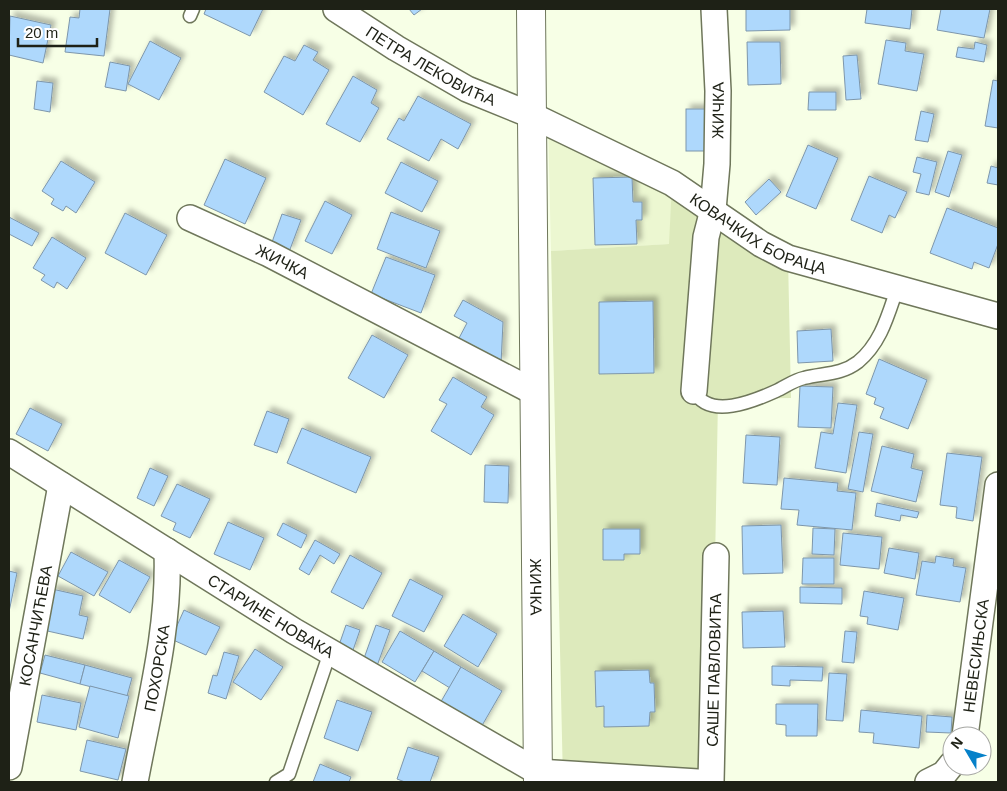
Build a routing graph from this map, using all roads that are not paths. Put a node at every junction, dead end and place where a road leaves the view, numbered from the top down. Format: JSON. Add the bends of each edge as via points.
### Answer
{"nodes":[{"id":1,"x":336,"y":9,"type":"edge"},
{"id":2,"x":531,"y":9,"type":"edge"},
{"id":3,"x":714,"y":9,"type":"edge"},
{"id":4,"x":532,"y":115,"type":"junction"},
{"id":5,"x":713,"y":210,"type":"junction"},
{"id":6,"x":190,"y":218,"type":"dead end"},
{"id":7,"x":897,"y":289,"type":"junction"},
{"id":8,"x":998,"y":316,"type":"edge"},
{"id":9,"x":534,"y":392,"type":"junction"},
{"id":10,"x":694,"y":392,"type":"joint"},
{"id":11,"x":9,"y":452,"type":"edge"},
{"id":12,"x":61,"y":485,"type":"junction"},
{"id":13,"x":998,"y":485,"type":"edge"},
{"id":14,"x":167,"y":552,"type":"junction"},
{"id":15,"x":716,"y":556,"type":"dead end"},
{"id":16,"x":330,"y":652,"type":"junction"},
{"id":17,"x":966,"y":726,"type":"edge"},
{"id":18,"x":9,"y":768,"type":"edge"},
{"id":19,"x":942,"y":775,"type":"edge"},
{"id":20,"x":538,"y":777,"type":"edge"},
{"id":21,"x":135,"y":782,"type":"edge"},
{"id":22,"x":276,"y":782,"type":"edge"},
{"id":23,"x":698,"y":782,"type":"edge"},
{"id":24,"x":712,"y":782,"type":"edge"},
{"id":25,"x":928,"y":782,"type":"edge"}],
"edges":[{"from":1,"to":4,"type":"street","name":"ПЕТРА ЛЕКОВИЋА","via":[[467,89]]},
{"from":2,"to":4,"type":"main road","name":"ЖИЧКА"},
{"from":3,"to":5,"type":"street","name":"ЖИЧКА","via":[[718,91]]},
{"from":4,"to":5,"type":"street","name":"КОВАЧКИХ БОРАЦА","via":[[672,183]]},
{"from":4,"to":9,"type":"main road","name":"ЖИЧКА"},
{"from":5,"to":7,"type":"street","name":"КОВАЧКИХ БОРАЦА","via":[[761,244],[788,258]]},
{"from":5,"to":10,"type":"street","name":"ЖИЧКА","via":[[706,237]]},
{"from":6,"to":9,"type":"street","name":"ЖИЧКА","via":[[269,254]]},
{"from":7,"to":8,"type":"street","name":"КОВАЧКИХ БОРАЦА"},
{"from":7,"to":10,"type":"lane","via":[[882,332],[859,361],[846,370],[803,378],[775,392],[728,407],[703,403]]},
{"from":9,"to":20,"type":"main road","name":"ЖИЧКА"},
{"from":11,"to":12,"type":"street","name":"СТАРИНЕ НОВАКА"},
{"from":12,"to":14,"type":"street","name":"СТАРИНЕ НОВАКА"},
{"from":12,"to":18,"type":"street","name":"КОСАНЧИЋЕВА"},
{"from":13,"to":17,"type":"street","name":"НЕВЕСИЊСКА"},
{"from":14,"to":16,"type":"street","name":"СТАРИНЕ НОВАКА"},
{"from":14,"to":21,"type":"street","name":"ПОХОРСКА","via":[[169,586],[160,655]]},
{"from":15,"to":24,"type":"street","name":"САШЕ ПАВЛОВИЋА"},
{"from":16,"to":20,"type":"street","name":"СТАРИНЕ НОВАКА"},
{"from":16,"to":22,"type":"lane","via":[[289,774]]},
{"from":19,"to":25,"type":"street"},
{"from":20,"to":23,"type":"street"}]}
